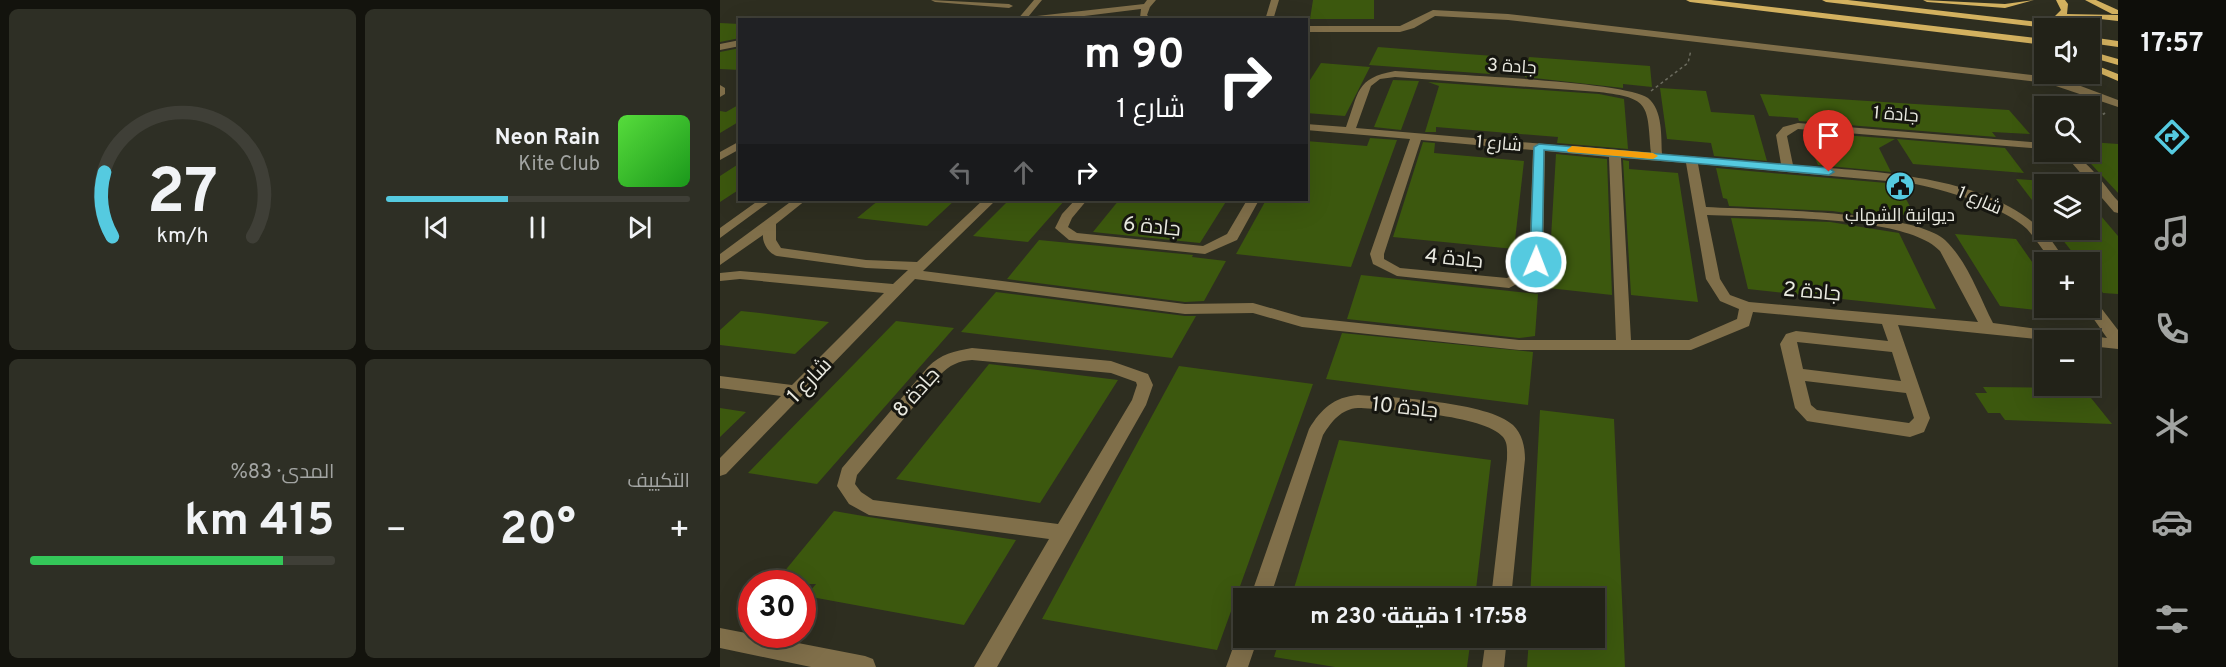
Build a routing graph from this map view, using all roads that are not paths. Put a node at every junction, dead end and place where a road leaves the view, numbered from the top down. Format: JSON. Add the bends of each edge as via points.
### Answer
{"nodes":[{"id":1,"x":935,"y":0,"type":"edge"},
{"id":2,"x":1038,"y":0,"type":"edge"},
{"id":3,"x":1275,"y":0,"type":"edge"},
{"id":4,"x":1690,"y":0,"type":"edge"},
{"id":5,"x":1750,"y":0,"type":"edge"},
{"id":6,"x":1826,"y":0,"type":"edge"},
{"id":7,"x":1882,"y":0,"type":"edge"},
{"id":8,"x":1927,"y":0,"type":"edge"},
{"id":9,"x":2030,"y":0,"type":"edge"},
{"id":10,"x":2060,"y":0,"type":"edge"},
{"id":11,"x":2089,"y":0,"type":"edge"},
{"id":12,"x":1012,"y":3,"type":"edge"},
{"id":13,"x":1149,"y":3,"type":"edge"},
{"id":14,"x":2118,"y":13,"type":"edge"},
{"id":15,"x":1003,"y":14,"type":"dead end"},
{"id":16,"x":1832,"y":15,"type":"junction"},
{"id":17,"x":1023,"y":18,"type":"edge"},
{"id":18,"x":1040,"y":18,"type":"edge"},
{"id":19,"x":1146,"y":18,"type":"edge"},
{"id":20,"x":1270,"y":18,"type":"edge"},
{"id":21,"x":2058,"y":18,"type":"junction"},
{"id":22,"x":2118,"y":18,"type":"edge"},
{"id":23,"x":2034,"y":24,"type":"edge"},
{"id":24,"x":1308,"y":30,"type":"edge"},
{"id":25,"x":2100,"y":31,"type":"edge"},
{"id":26,"x":2034,"y":34,"type":"edge"},
{"id":27,"x":2118,"y":34,"type":"edge"},
{"id":28,"x":2034,"y":41,"type":"edge"},
{"id":29,"x":2100,"y":41,"type":"edge"},
{"id":30,"x":738,"y":43,"type":"edge"},
{"id":31,"x":2118,"y":44,"type":"edge"},
{"id":32,"x":720,"y":47,"type":"edge"},
{"id":33,"x":2034,"y":50,"type":"edge"},
{"id":34,"x":2100,"y":57,"type":"edge"},
{"id":35,"x":2118,"y":63,"type":"edge"},
{"id":36,"x":2100,"y":70,"type":"edge"},
{"id":37,"x":2034,"y":78,"type":"edge"},
{"id":38,"x":2118,"y":78,"type":"edge"},
{"id":39,"x":2062,"y":84,"type":"edge"},
{"id":40,"x":720,"y":88,"type":"edge"},
{"id":41,"x":720,"y":94,"type":"edge"},
{"id":42,"x":2118,"y":104,"type":"edge"},
{"id":43,"x":1308,"y":127,"type":"edge"},
{"id":44,"x":1350,"y":130,"type":"junction"},
{"id":45,"x":1417,"y":136,"type":"junction"},
{"id":46,"x":738,"y":145,"type":"edge"},
{"id":47,"x":2034,"y":145,"type":"edge"},
{"id":48,"x":1539,"y":147,"type":"junction"},
{"id":49,"x":1615,"y":153,"type":"junction"},
{"id":50,"x":720,"y":157,"type":"edge"},
{"id":51,"x":1657,"y":157,"type":"junction"},
{"id":52,"x":1691,"y":160,"type":"junction"},
{"id":53,"x":2078,"y":162,"type":"edge"},
{"id":54,"x":1788,"y":168,"type":"junction"},
{"id":55,"x":765,"y":201,"type":"edge"},
{"id":56,"x":799,"y":201,"type":"edge"},
{"id":57,"x":989,"y":201,"type":"edge"},
{"id":58,"x":1080,"y":201,"type":"edge"},
{"id":59,"x":1252,"y":201,"type":"edge"},
{"id":60,"x":2118,"y":209,"type":"edge"},
{"id":61,"x":1702,"y":211,"type":"junction"},
{"id":62,"x":770,"y":224,"type":"junction"},
{"id":63,"x":720,"y":234,"type":"edge"},
{"id":64,"x":2051,"y":252,"type":"edge"},
{"id":65,"x":720,"y":261,"type":"edge"},
{"id":66,"x":916,"y":270,"type":"junction"},
{"id":67,"x":720,"y":277,"type":"edge"},
{"id":68,"x":896,"y":289,"type":"junction"},
{"id":69,"x":1747,"y":306,"type":"junction"},
{"id":70,"x":1851,"y":316,"type":"junction"},
{"id":71,"x":2100,"y":316,"type":"edge"},
{"id":72,"x":1888,"y":319,"type":"junction"},
{"id":73,"x":2102,"y":319,"type":"junction"},
{"id":74,"x":2118,"y":320,"type":"edge"},
{"id":75,"x":1988,"y":328,"type":"junction"},
{"id":76,"x":2034,"y":334,"type":"edge"},
{"id":77,"x":2100,"y":342,"type":"edge"},
{"id":78,"x":1858,"y":343,"type":"junction"},
{"id":79,"x":2118,"y":343,"type":"edge"},
{"id":80,"x":1624,"y":346,"type":"junction"},
{"id":81,"x":1898,"y":347,"type":"junction"},
{"id":82,"x":1796,"y":374,"type":"junction"},
{"id":83,"x":720,"y":382,"type":"edge"},
{"id":84,"x":1912,"y":388,"type":"junction"},
{"id":85,"x":797,"y":392,"type":"junction"},
{"id":86,"x":720,"y":469,"type":"edge"},
{"id":87,"x":1065,"y":532,"type":"junction"},
{"id":88,"x":1263,"y":588,"type":"edge"},
{"id":89,"x":1502,"y":588,"type":"edge"},
{"id":90,"x":720,"y":638,"type":"edge"},
{"id":91,"x":1244,"y":648,"type":"edge"},
{"id":92,"x":1496,"y":648,"type":"edge"},
{"id":93,"x":865,"y":667,"type":"edge"},
{"id":94,"x":985,"y":667,"type":"edge"},
{"id":95,"x":1237,"y":667,"type":"edge"},
{"id":96,"x":1493,"y":667,"type":"edge"}],
"edges":[{"from":1,"to":12,"type":"street"},
{"from":2,"to":17,"type":"street"},
{"from":3,"to":20,"type":"street"},
{"from":4,"to":16,"type":"main road"},
{"from":5,"to":26,"type":"main road"},
{"from":6,"to":23,"type":"main road"},
{"from":7,"to":21,"type":"main road"},
{"from":8,"to":9,"type":"main road","via":[[2005,6]]},
{"from":10,"to":21,"type":"main road","via":[[2065,10]]},
{"from":11,"to":14,"type":"main road"},
{"from":12,"to":15,"type":"street"},
{"from":13,"to":18,"type":"street"},
{"from":13,"to":19,"type":"street","via":[[1143,16]]},
{"from":16,"to":28,"type":"main road"},
{"from":16,"to":33,"type":"main road"},
{"from":21,"to":22,"type":"main road"},
{"from":24,"to":37,"type":"street","via":[[1400,29],[1411,26],[1432,9]]},
{"from":25,"to":27,"type":"main road"},
{"from":29,"to":31,"type":"main road"},
{"from":30,"to":32,"type":"street"},
{"from":34,"to":35,"type":"main road"},
{"from":36,"to":38,"type":"main road"},
{"from":39,"to":42,"type":"street"},
{"from":40,"to":41,"type":"street"},
{"from":43,"to":44,"type":"street","name":"شارع 1"},
{"from":44,"to":45,"type":"street","name":"شارع 1"},
{"from":44,"to":51,"type":"street","name":"جادة 3","via":[[1367,85],[1377,77],[1395,74],[1610,90],[1632,93],[1651,108]]},
{"from":45,"to":48,"type":"street","name":"شارع 1"},
{"from":45,"to":48,"type":"street","name":"جادة 4","via":[[1377,254],[1378,261],[1397,272],[1509,284],[1531,271],[1536,262]]},
{"from":46,"to":50,"type":"street"},
{"from":47,"to":54,"type":"street","name":"جادة 1","via":[[1798,126],[1781,135]]},
{"from":48,"to":49,"type":"street","name":"شارع 1"},
{"from":49,"to":51,"type":"street","name":"شارع 1"},
{"from":49,"to":80,"type":"street"},
{"from":51,"to":52,"type":"street","name":"شارع 1"},
{"from":52,"to":54,"type":"street","name":"شارع 1"},
{"from":52,"to":61,"type":"street","name":"جادة 2"},
{"from":53,"to":60,"type":"street"},
{"from":54,"to":64,"type":"street","name":"شارع 1","via":[[1910,178],[1970,194],[2030,225]]},
{"from":55,"to":63,"type":"street"},
{"from":56,"to":62,"type":"street"},
{"from":57,"to":66,"type":"street","name":"شارع 1"},
{"from":58,"to":59,"type":"street","name":"جادة 6","via":[[1061,228],[1074,237],[1205,249],[1232,237]]},
{"from":61,"to":69,"type":"street","name":"جادة 2","via":[[1713,279],[1725,298]]},
{"from":61,"to":75,"type":"street","via":[[1875,222],[1921,231],[1948,252]]},
{"from":62,"to":65,"type":"street"},
{"from":62,"to":66,"type":"street","via":[[769,240],[777,252]]},
{"from":66,"to":68,"type":"street","name":"شارع 1"},
{"from":66,"to":80,"type":"street","via":[[1185,309],[1253,309],[1302,322],[1519,345]]},
{"from":67,"to":68,"type":"street","via":[[740,274]]},
{"from":68,"to":85,"type":"street","name":"شارع 1"},
{"from":69,"to":70,"type":"street","name":"جادة 2"},
{"from":69,"to":80,"type":"street","via":[[1744,322],[1691,345]]},
{"from":70,"to":72,"type":"street","name":"جادة 2"},
{"from":70,"to":78,"type":"street"},
{"from":71,"to":73,"type":"street"},
{"from":72,"to":75,"type":"street","name":"جادة 2"},
{"from":72,"to":81,"type":"street"},
{"from":73,"to":74,"type":"street"},
{"from":73,"to":79,"type":"street"},
{"from":75,"to":76,"type":"street","name":"جادة 2"},
{"from":77,"to":79,"type":"street","name":"جادة 2"},
{"from":78,"to":81,"type":"street"},
{"from":78,"to":82,"type":"street","via":[[1791,338],[1788,344]]},
{"from":81,"to":84,"type":"street"},
{"from":82,"to":84,"type":"street"},
{"from":82,"to":84,"type":"street","via":[[1803,408],[1813,416],[1910,430],[1918,427],[1922,418]]},
{"from":83,"to":85,"type":"street"},
{"from":85,"to":86,"type":"street","name":"شارع 1"},
{"from":87,"to":87,"type":"street","name":"جادة 8","via":[[1140,401],[1145,385],[1133,373],[972,354],[956,356],[921,384],[848,474],[846,486],[869,507]]},
{"from":87,"to":94,"type":"street","name":"جادة 8"},
{"from":88,"to":89,"type":"street","name":"جادة 10","via":[[1319,427],[1334,410],[1349,402],[1468,414],[1506,429],[1515,441],[1516,459]]},
{"from":90,"to":93,"type":"street"},
{"from":91,"to":95,"type":"street"},
{"from":92,"to":96,"type":"street"}]}
